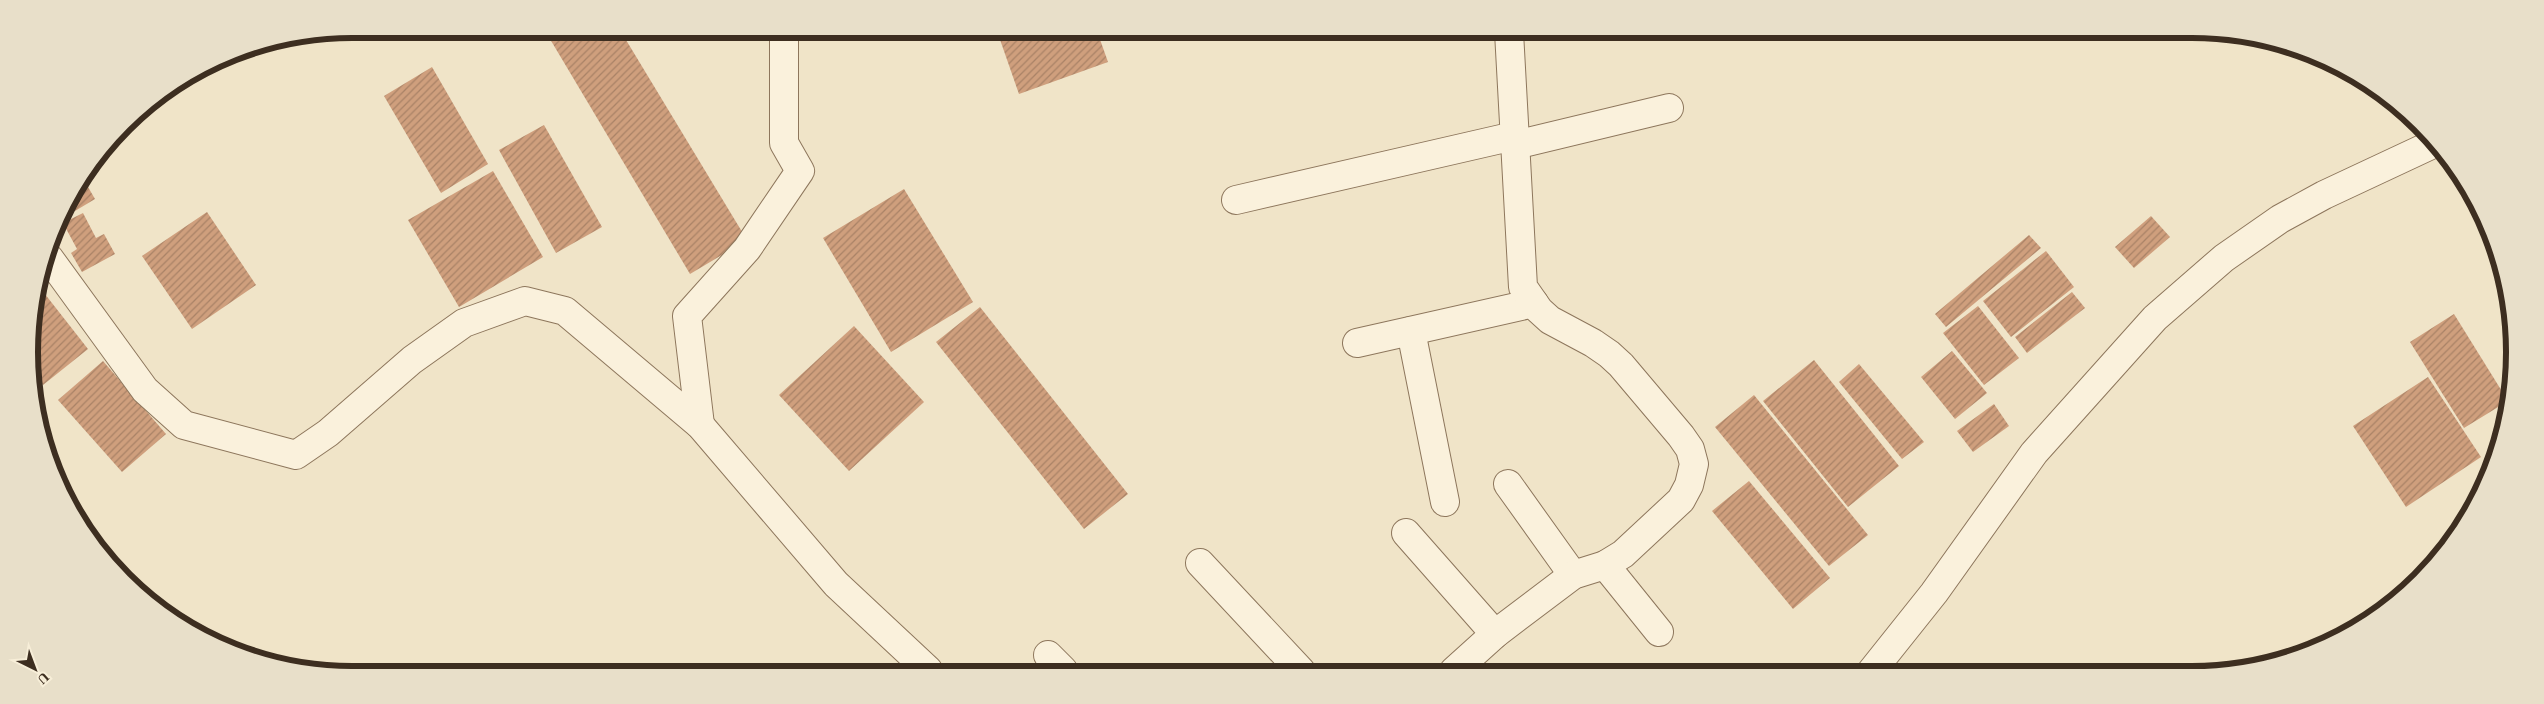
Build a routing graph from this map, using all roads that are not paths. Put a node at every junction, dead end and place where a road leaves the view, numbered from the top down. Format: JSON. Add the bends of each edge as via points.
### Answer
{"nodes":[{"id":1,"x":784,"y":38,"type":"edge"},
{"id":2,"x":1509,"y":38,"type":"edge"},
{"id":3,"x":1669,"y":108,"type":"dead end"},
{"id":4,"x":1514,"y":140,"type":"junction"},
{"id":5,"x":2429,"y":146,"type":"edge"},
{"id":6,"x":1236,"y":200,"type":"dead end"},
{"id":7,"x":51,"y":261,"type":"edge"},
{"id":8,"x":1534,"y":303,"type":"junction"},
{"id":9,"x":1411,"y":331,"type":"junction"},
{"id":10,"x":1357,"y":343,"type":"dead end"},
{"id":11,"x":700,"y":426,"type":"junction"},
{"id":12,"x":1508,"y":484,"type":"dead end"},
{"id":13,"x":1445,"y":502,"type":"dead end"},
{"id":14,"x":1406,"y":533,"type":"dead end"},
{"id":15,"x":1200,"y":563,"type":"dead end"},
{"id":16,"x":1604,"y":565,"type":"junction"},
{"id":17,"x":1573,"y":575,"type":"junction"},
{"id":18,"x":1659,"y":632,"type":"dead end"},
{"id":19,"x":1494,"y":634,"type":"junction"},
{"id":20,"x":924,"y":666,"type":"edge"},
{"id":21,"x":1296,"y":666,"type":"edge"},
{"id":22,"x":1459,"y":666,"type":"edge"},
{"id":23,"x":1876,"y":666,"type":"edge"}],
"edges":[{"from":1,"to":11,"type":"street","via":[[784,143],[800,171],[747,249],[687,316]]},
{"from":2,"to":4,"type":"street"},
{"from":3,"to":4,"type":"street"},
{"from":4,"to":6,"type":"street"},
{"from":4,"to":8,"type":"street","via":[[1523,287]]},
{"from":5,"to":23,"type":"street","via":[[2280,219],[2224,258],[2155,318],[2034,453],[1934,593]]},
{"from":7,"to":11,"type":"street","via":[[145,390],[184,425],[296,455],[328,433],[412,360],[464,323],[525,301],[565,311]]},
{"from":8,"to":9,"type":"street"},
{"from":8,"to":16,"type":"street","via":[[1550,320],[1609,354],[1690,449],[1694,464],[1681,500],[1623,554]]},
{"from":9,"to":10,"type":"street"},
{"from":9,"to":13,"type":"street"},
{"from":11,"to":20,"type":"street","via":[[836,584]]},
{"from":12,"to":17,"type":"street"},
{"from":14,"to":19,"type":"street"},
{"from":15,"to":21,"type":"street"},
{"from":16,"to":17,"type":"street"},
{"from":16,"to":18,"type":"street"},
{"from":17,"to":19,"type":"street"},
{"from":19,"to":22,"type":"street"}]}
